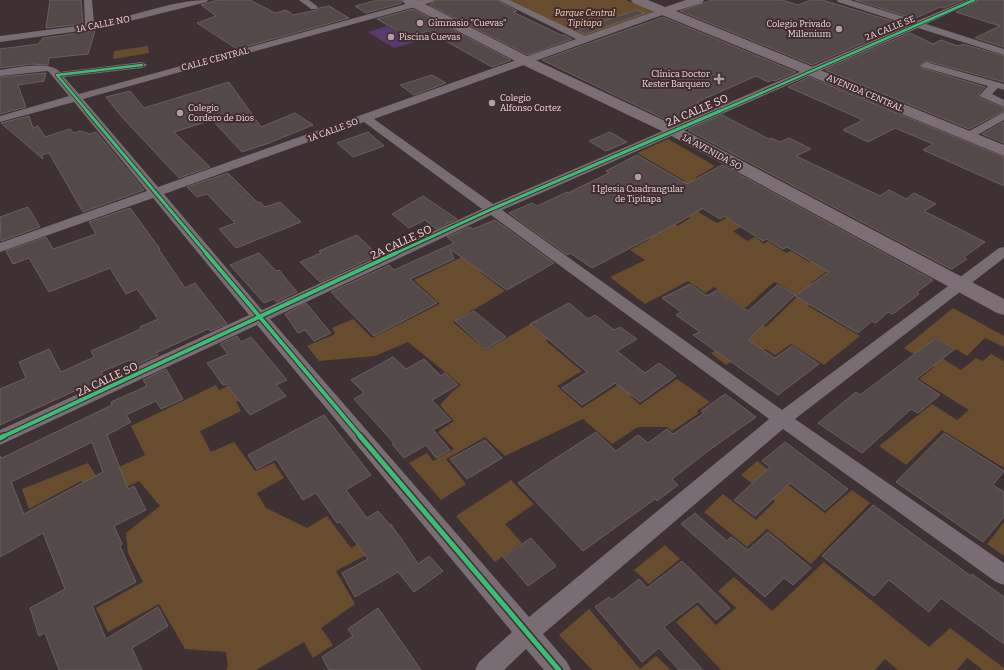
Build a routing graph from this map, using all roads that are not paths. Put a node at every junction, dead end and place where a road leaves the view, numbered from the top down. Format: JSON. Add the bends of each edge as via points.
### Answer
{"nodes":[{"id":1,"x":88,"y":0,"type":"edge"},
{"id":2,"x":204,"y":0,"type":"edge"},
{"id":3,"x":303,"y":0,"type":"edge"},
{"id":4,"x":502,"y":0,"type":"edge"},
{"id":5,"x":637,"y":0,"type":"edge"},
{"id":6,"x":698,"y":0,"type":"edge"},
{"id":7,"x":841,"y":0,"type":"edge"},
{"id":8,"x":974,"y":0,"type":"edge"},
{"id":9,"x":418,"y":1,"type":"edge"},
{"id":10,"x":181,"y":3,"type":"edge"},
{"id":11,"x":314,"y":7,"type":"dead end"},
{"id":12,"x":665,"y":11,"type":"junction"},
{"id":13,"x":918,"y":26,"type":"junction"},
{"id":14,"x":90,"y":28,"type":"junction"},
{"id":15,"x":0,"y":39,"type":"edge"},
{"id":16,"x":585,"y":40,"type":"junction"},
{"id":17,"x":1004,"y":52,"type":"edge"},
{"id":18,"x":526,"y":61,"type":"junction"},
{"id":19,"x":142,"y":65,"type":"dead end"},
{"id":20,"x":926,"y":65,"type":"dead end"},
{"id":21,"x":813,"y":71,"type":"junction"},
{"id":22,"x":0,"y":73,"type":"edge"},
{"id":23,"x":57,"y":75,"type":"junction"},
{"id":24,"x":999,"y":86,"type":"edge"},
{"id":25,"x":77,"y":98,"type":"junction"},
{"id":26,"x":1004,"y":104,"type":"edge"},
{"id":27,"x":1004,"y":115,"type":"edge"},
{"id":28,"x":366,"y":118,"type":"junction"},
{"id":29,"x":0,"y":119,"type":"edge"},
{"id":30,"x":672,"y":130,"type":"junction"},
{"id":31,"x":968,"y":136,"type":"junction"},
{"id":32,"x":1004,"y":151,"type":"edge"},
{"id":33,"x":155,"y":193,"type":"junction"},
{"id":34,"x":492,"y":209,"type":"junction"},
{"id":35,"x":0,"y":248,"type":"edge"},
{"id":36,"x":1004,"y":251,"type":"edge"},
{"id":37,"x":959,"y":285,"type":"junction"},
{"id":38,"x":1004,"y":308,"type":"edge"},
{"id":39,"x":260,"y":318,"type":"junction"},
{"id":40,"x":782,"y":419,"type":"junction"},
{"id":41,"x":0,"y":438,"type":"edge"},
{"id":42,"x":1004,"y":575,"type":"edge"},
{"id":43,"x":528,"y":632,"type":"junction"},
{"id":44,"x":487,"y":670,"type":"edge"},
{"id":45,"x":559,"y":670,"type":"edge"}],
"edges":[{"from":1,"to":14,"type":"street"},
{"from":2,"to":10,"type":"street","name":"1A CALLE NO"},
{"from":3,"to":11,"type":"street"},
{"from":4,"to":16,"type":"street"},
{"from":5,"to":12,"type":"street","name":"AVENIDA CENTRAL"},
{"from":6,"to":12,"type":"street"},
{"from":7,"to":13,"type":"street"},
{"from":8,"to":13,"type":"street","name":"2A CALLE SE"},
{"from":9,"to":18,"type":"street","name":"1A AVENIDA SO"},
{"from":9,"to":25,"type":"street","name":"CALLE CENTRAL"},
{"from":10,"to":14,"type":"street","name":"1A CALLE NO","via":[[145,16]]},
{"from":12,"to":16,"type":"street","name":"1A CALLE SO"},
{"from":12,"to":21,"type":"street","name":"AVENIDA CENTRAL"},
{"from":13,"to":17,"type":"street"},
{"from":13,"to":21,"type":"street","name":"2A CALLE SE","via":[[861,48]]},
{"from":14,"to":15,"type":"street","name":"1A CALLE NO"},
{"from":16,"to":18,"type":"street","name":"1A CALLE SO"},
{"from":18,"to":28,"type":"street","name":"1A CALLE SO"},
{"from":18,"to":30,"type":"street","name":"1A AVENIDA SO"},
{"from":19,"to":23,"type":"street"},
{"from":20,"to":24,"type":"street"},
{"from":21,"to":30,"type":"street","name":"2A CALLE SO"},
{"from":21,"to":31,"type":"street","name":"AVENIDA CENTRAL"},
{"from":22,"to":23,"type":"street","via":[[48,68]]},
{"from":23,"to":25,"type":"street"},
{"from":24,"to":26,"type":"street","via":[[984,95]]},
{"from":25,"to":29,"type":"street","name":"CALLE CENTRAL"},
{"from":25,"to":33,"type":"street"},
{"from":27,"to":31,"type":"street"},
{"from":28,"to":33,"type":"street","name":"1A CALLE SO"},
{"from":28,"to":34,"type":"street"},
{"from":30,"to":34,"type":"street","name":"2A CALLE SO"},
{"from":30,"to":37,"type":"street","name":"1A AVENIDA SO"},
{"from":31,"to":32,"type":"street","name":"AVENIDA CENTRAL"},
{"from":33,"to":35,"type":"street","name":"1A CALLE SO"},
{"from":33,"to":39,"type":"street"},
{"from":34,"to":39,"type":"street","name":"2A CALLE SO"},
{"from":34,"to":40,"type":"street"},
{"from":36,"to":37,"type":"street"},
{"from":37,"to":38,"type":"street","name":"1A AVENIDA SO"},
{"from":37,"to":40,"type":"street"},
{"from":39,"to":41,"type":"street","name":"2A CALLE SO"},
{"from":39,"to":43,"type":"street"},
{"from":40,"to":42,"type":"street"},
{"from":40,"to":43,"type":"street"},
{"from":43,"to":44,"type":"street"},
{"from":43,"to":45,"type":"street"}]}
